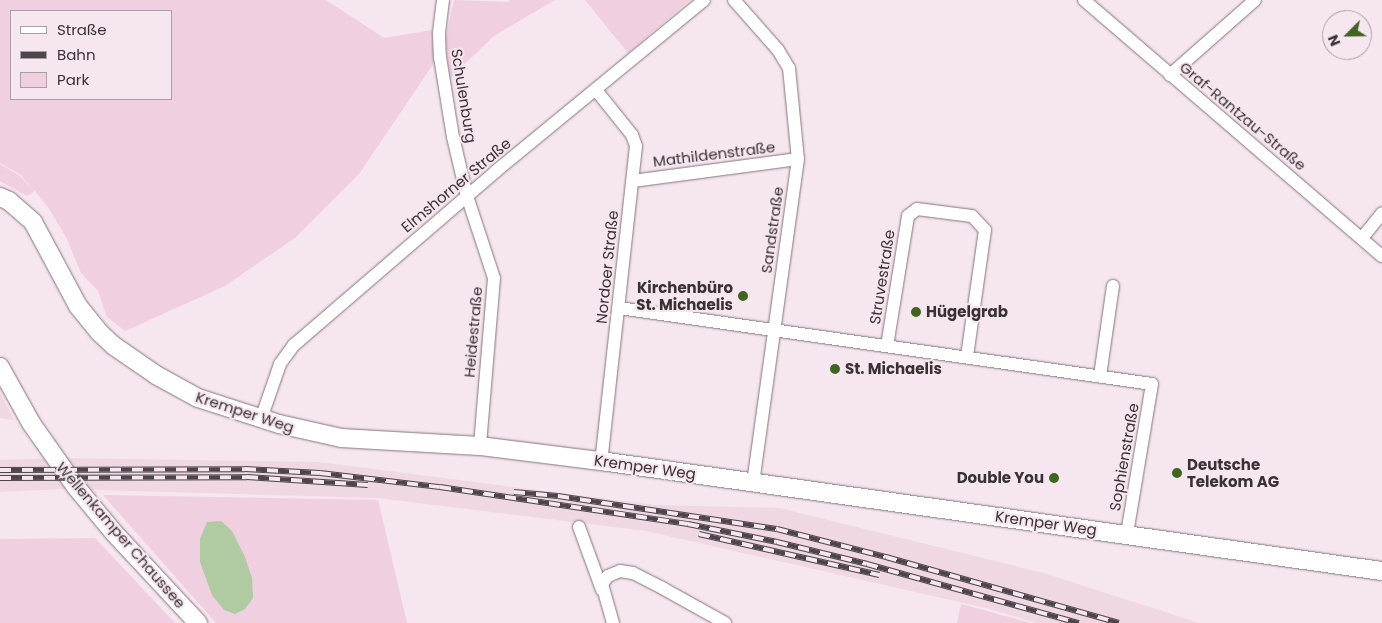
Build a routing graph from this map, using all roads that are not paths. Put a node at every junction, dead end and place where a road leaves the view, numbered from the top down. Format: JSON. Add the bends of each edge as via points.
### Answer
{"nodes":[{"id":1,"x":443,"y":0,"type":"edge"},
{"id":2,"x":704,"y":0,"type":"edge"},
{"id":3,"x":734,"y":0,"type":"edge"},
{"id":4,"x":1084,"y":0,"type":"edge"},
{"id":5,"x":1255,"y":0,"type":"edge"},
{"id":6,"x":1170,"y":75,"type":"junction"},
{"id":7,"x":596,"y":90,"type":"junction"},
{"id":8,"x":798,"y":159,"type":"junction"},
{"id":9,"x":633,"y":180,"type":"junction"},
{"id":10,"x":467,"y":196,"type":"junction"},
{"id":11,"x":0,"y":197,"type":"edge"},
{"id":12,"x":1382,"y":213,"type":"edge"},
{"id":13,"x":1362,"y":238,"type":"junction"},
{"id":14,"x":1382,"y":256,"type":"edge"},
{"id":15,"x":1113,"y":286,"type":"dead end"},
{"id":16,"x":619,"y":308,"type":"junction"},
{"id":17,"x":774,"y":329,"type":"junction"},
{"id":18,"x":888,"y":346,"type":"junction"},
{"id":19,"x":967,"y":357,"type":"junction"},
{"id":20,"x":0,"y":367,"type":"edge"},
{"id":21,"x":1100,"y":376,"type":"junction"},
{"id":22,"x":1152,"y":384,"type":"joint"},
{"id":23,"x":261,"y":419,"type":"junction"},
{"id":24,"x":480,"y":446,"type":"junction"},
{"id":25,"x":601,"y":461,"type":"junction"},
{"id":26,"x":753,"y":483,"type":"junction"},
{"id":27,"x":579,"y":527,"type":"dead end"},
{"id":28,"x":1127,"y":534,"type":"junction"},
{"id":29,"x":1382,"y":572,"type":"edge"},
{"id":30,"x":603,"y":587,"type":"junction"},
{"id":31,"x":198,"y":623,"type":"edge"},
{"id":32,"x":612,"y":623,"type":"edge"},
{"id":33,"x":725,"y":623,"type":"edge"}],
"edges":[{"from":1,"to":10,"type":"street","name":"Schulenburg","via":[[440,57]]},
{"from":2,"to":7,"type":"street","name":"Elmshorner Straße"},
{"from":3,"to":8,"type":"street","name":"Sandstraße","via":[[778,50],[789,68]]},
{"from":4,"to":6,"type":"street","name":"Graf-Rantzau-Straße"},
{"from":5,"to":6,"type":"street"},
{"from":6,"to":13,"type":"street","name":"Graf-Rantzau-Straße"},
{"from":7,"to":9,"type":"street","name":"Nordoer Straße","via":[[635,141]]},
{"from":7,"to":10,"type":"street","name":"Elmshorner Straße"},
{"from":8,"to":9,"type":"street","name":"Mathildenstraße"},
{"from":8,"to":17,"type":"street","name":"Sandstraße"},
{"from":9,"to":16,"type":"street","name":"Nordoer Straße"},
{"from":10,"to":23,"type":"street","name":"Elmshorner Straße","via":[[294,345],[280,364]]},
{"from":10,"to":24,"type":"street","name":"Heidestraße","via":[[494,278]]},
{"from":11,"to":23,"type":"street","name":"Kremper Weg","via":[[33,222],[78,306],[114,346],[198,398]]},
{"from":12,"to":13,"type":"street"},
{"from":13,"to":14,"type":"street","name":"Graf-Rantzau-Straße"},
{"from":15,"to":21,"type":"street"},
{"from":16,"to":17,"type":"street","name":"Struvestraße"},
{"from":16,"to":25,"type":"street","name":"Nordoer Straße"},
{"from":17,"to":18,"type":"street","name":"Struvestraße"},
{"from":17,"to":26,"type":"street","name":"Sandstraße"},
{"from":18,"to":19,"type":"street","name":"Struvestraße"},
{"from":18,"to":19,"type":"street","name":"Struvestraße","via":[[908,216],[917,209],[972,216],[985,230]]},
{"from":19,"to":21,"type":"street","name":"Struvestraße"},
{"from":20,"to":31,"type":"street","name":"Wellenkamper Chaussee","via":[[30,422],[76,487]]},
{"from":21,"to":22,"type":"street","name":"Struvestraße"},
{"from":22,"to":28,"type":"street","name":"Sophienstraße"},
{"from":23,"to":24,"type":"street","name":"Kremper Weg","via":[[341,438]]},
{"from":24,"to":25,"type":"street","name":"Kremper Weg"},
{"from":25,"to":26,"type":"street","name":"Kremper Weg"},
{"from":26,"to":28,"type":"street","name":"Kremper Weg"},
{"from":27,"to":30,"type":"street"},
{"from":28,"to":29,"type":"street","name":"Kremper Weg"},
{"from":30,"to":32,"type":"street"},
{"from":30,"to":33,"type":"street","via":[[616,572],[632,573]]}]}
